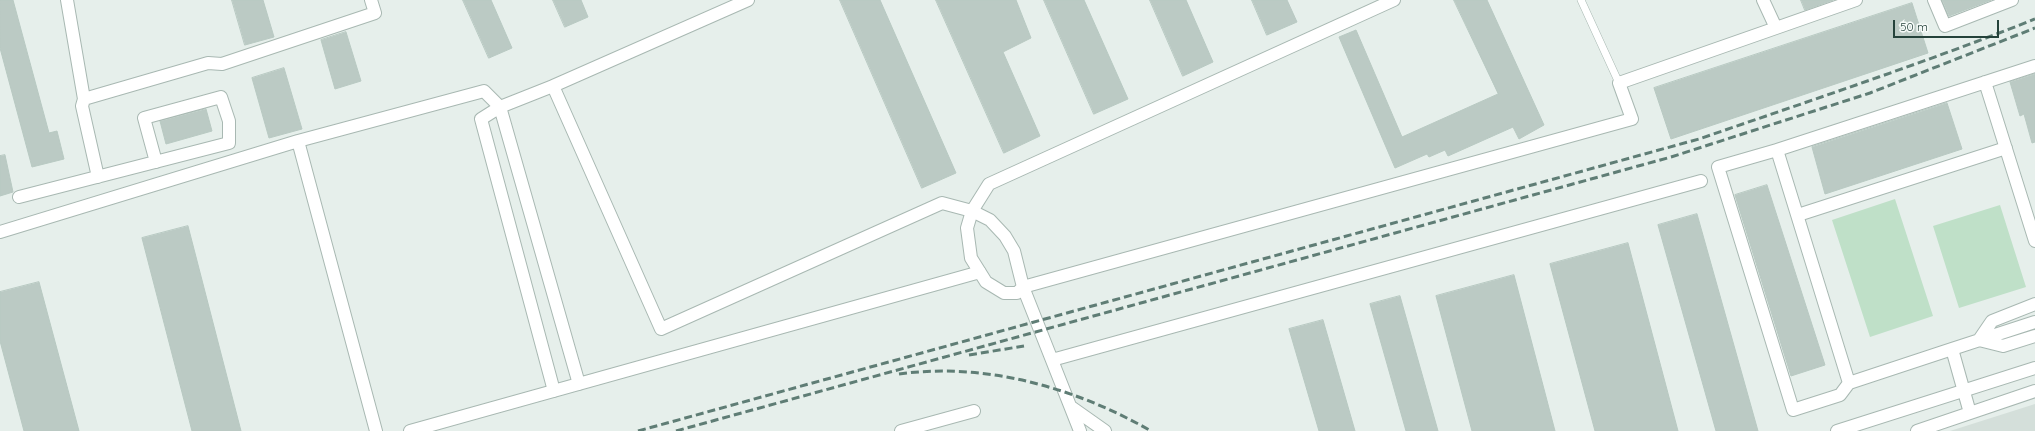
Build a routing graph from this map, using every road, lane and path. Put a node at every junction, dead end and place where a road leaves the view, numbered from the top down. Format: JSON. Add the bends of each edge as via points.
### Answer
{"nodes":[{"id":1,"x":67,"y":0,"type":"edge"},
{"id":2,"x":371,"y":0,"type":"edge"},
{"id":3,"x":748,"y":0,"type":"edge"},
{"id":4,"x":1394,"y":0,"type":"edge"},
{"id":5,"x":1581,"y":0,"type":"edge"},
{"id":6,"x":1762,"y":0,"type":"edge"},
{"id":7,"x":1856,"y":0,"type":"edge"},
{"id":8,"x":1934,"y":0,"type":"edge"},
{"id":9,"x":2012,"y":0,"type":"edge"},
{"id":10,"x":1776,"y":28,"type":"junction"},
{"id":11,"x":2035,"y":66,"type":"edge"},
{"id":12,"x":1985,"y":82,"type":"junction"},
{"id":13,"x":1619,"y":83,"type":"junction"},
{"id":14,"x":553,"y":86,"type":"junction"},
{"id":15,"x":84,"y":100,"type":"junction"},
{"id":16,"x":500,"y":107,"type":"junction"},
{"id":17,"x":298,"y":141,"type":"junction"},
{"id":18,"x":2006,"y":148,"type":"junction"},
{"id":19,"x":1777,"y":150,"type":"junction"},
{"id":20,"x":156,"y":162,"type":"junction"},
{"id":21,"x":98,"y":177,"type":"junction"},
{"id":22,"x":1701,"y":180,"type":"dead end"},
{"id":23,"x":19,"y":197,"type":"dead end"},
{"id":24,"x":972,"y":211,"type":"junction"},
{"id":25,"x":1798,"y":215,"type":"junction"},
{"id":26,"x":0,"y":232,"type":"edge"},
{"id":27,"x":2035,"y":241,"type":"edge"},
{"id":28,"x":980,"y":272,"type":"junction"},
{"id":29,"x":1023,"y":287,"type":"junction"},
{"id":30,"x":2035,"y":304,"type":"edge"},
{"id":31,"x":2035,"y":322,"type":"edge"},
{"id":32,"x":2035,"y":336,"type":"edge"},
{"id":33,"x":1979,"y":340,"type":"junction"},
{"id":34,"x":1952,"y":349,"type":"junction"},
{"id":35,"x":1052,"y":360,"type":"junction"},
{"id":36,"x":2035,"y":368,"type":"edge"},
{"id":37,"x":1849,"y":383,"type":"junction"},
{"id":38,"x":579,"y":384,"type":"junction"},
{"id":39,"x":554,"y":391,"type":"junction"},
{"id":40,"x":1964,"y":391,"type":"junction"},
{"id":41,"x":2035,"y":391,"type":"edge"},
{"id":42,"x":1071,"y":407,"type":"junction"},
{"id":43,"x":974,"y":411,"type":"dead end"},
{"id":44,"x":1970,"y":413,"type":"junction"},
{"id":45,"x":376,"y":431,"type":"edge"},
{"id":46,"x":410,"y":431,"type":"edge"},
{"id":47,"x":902,"y":431,"type":"edge"},
{"id":48,"x":1080,"y":431,"type":"edge"},
{"id":49,"x":1105,"y":431,"type":"edge"},
{"id":50,"x":1837,"y":431,"type":"edge"},
{"id":51,"x":1917,"y":431,"type":"edge"}],
"edges":[{"from":1,"to":15,"type":"street"},
{"from":2,"to":15,"type":"street","via":[[375,13],[222,64],[208,64]]},
{"from":3,"to":14,"type":"street"},
{"from":4,"to":24,"type":"street","via":[[990,184]]},
{"from":5,"to":13,"type":"lane"},
{"from":6,"to":10,"type":"street"},
{"from":7,"to":10,"type":"street"},
{"from":8,"to":9,"type":"street","via":[[1945,26]]},
{"from":10,"to":13,"type":"street"},
{"from":11,"to":12,"type":"street"},
{"from":12,"to":18,"type":"street"},
{"from":12,"to":19,"type":"street"},
{"from":13,"to":29,"type":"street","via":[[1632,119]]},
{"from":14,"to":16,"type":"street"},
{"from":14,"to":24,"type":"street","via":[[662,329],[942,203]]},
{"from":15,"to":21,"type":"street","via":[[82,106]]},
{"from":16,"to":17,"type":"street","via":[[484,91]]},
{"from":16,"to":38,"type":"street"},
{"from":16,"to":39,"type":"street","via":[[481,119]]},
{"from":17,"to":26,"type":"street"},
{"from":17,"to":45,"type":"street"},
{"from":18,"to":25,"type":"street"},
{"from":18,"to":27,"type":"street"},
{"from":19,"to":25,"type":"street"},
{"from":19,"to":37,"type":"street","via":[[1718,168],[1793,410],[1840,395]]},
{"from":20,"to":20,"type":"street","via":[[229,143],[229,120],[221,97],[144,118]]},
{"from":20,"to":21,"type":"street"},
{"from":21,"to":23,"type":"street"},
{"from":22,"to":35,"type":"street"},
{"from":24,"to":28,"type":"street","via":[[967,228],[971,258]]},
{"from":24,"to":29,"type":"street","via":[[990,220],[1005,236],[1014,251]]},
{"from":25,"to":37,"type":"street"},
{"from":28,"to":29,"type":"street","via":[[986,282],[1004,293],[1017,293]]},
{"from":28,"to":38,"type":"street"},
{"from":29,"to":35,"type":"street"},
{"from":30,"to":33,"type":"street","via":[[1992,321]]},
{"from":31,"to":33,"type":"street"},
{"from":32,"to":33,"type":"street","via":[[2003,346]]},
{"from":33,"to":34,"type":"street"},
{"from":34,"to":37,"type":"street"},
{"from":34,"to":40,"type":"street"},
{"from":35,"to":42,"type":"street"},
{"from":36,"to":40,"type":"street"},
{"from":38,"to":39,"type":"street"},
{"from":39,"to":46,"type":"street"},
{"from":40,"to":44,"type":"street"},
{"from":40,"to":50,"type":"street"},
{"from":41,"to":44,"type":"street"},
{"from":42,"to":48,"type":"street"},
{"from":42,"to":49,"type":"street"},
{"from":43,"to":47,"type":"street"},
{"from":44,"to":51,"type":"street"}]}
